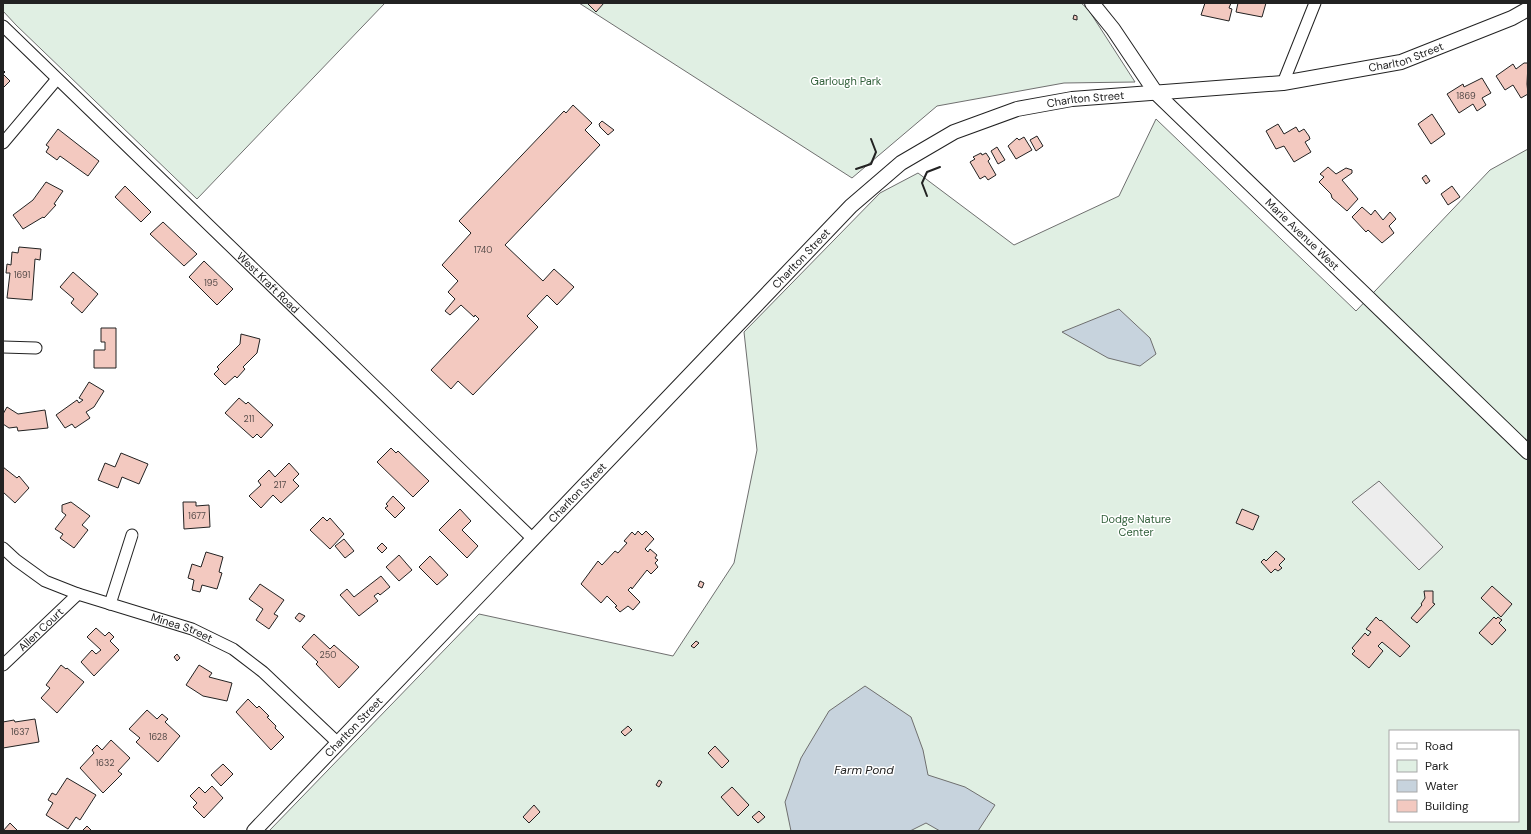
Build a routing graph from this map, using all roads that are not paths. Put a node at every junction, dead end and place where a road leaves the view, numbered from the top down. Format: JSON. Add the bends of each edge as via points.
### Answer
{"nodes":[{"id":1,"x":1092,"y":3,"type":"edge"},
{"id":2,"x":1315,"y":3,"type":"edge"},
{"id":3,"x":1528,"y":9,"type":"edge"},
{"id":4,"x":3,"y":26,"type":"edge"},
{"id":5,"x":57,"y":79,"type":"junction"},
{"id":6,"x":1283,"y":83,"type":"junction"},
{"id":7,"x":1156,"y":93,"type":"junction"},
{"id":8,"x":3,"y":143,"type":"edge"},
{"id":9,"x":3,"y":347,"type":"edge"},
{"id":10,"x":36,"y":348,"type":"dead end"},
{"id":11,"x":1528,"y":452,"type":"edge"},
{"id":12,"x":132,"y":534,"type":"dead end"},
{"id":13,"x":533,"y":539,"type":"junction"},
{"id":14,"x":3,"y":548,"type":"edge"},
{"id":15,"x":78,"y":594,"type":"junction"},
{"id":16,"x":110,"y":604,"type":"junction"},
{"id":17,"x":3,"y":665,"type":"edge"},
{"id":18,"x":338,"y":743,"type":"junction"},
{"id":19,"x":254,"y":831,"type":"edge"}],
"edges":[{"from":1,"to":7,"type":"street","name":"Marie Avenue West","via":[[1113,29]]},
{"from":2,"to":6,"type":"street"},
{"from":3,"to":6,"type":"street","name":"Charlton Street","via":[[1512,18],[1401,62]]},
{"from":4,"to":5,"type":"street","name":"West Kraft Road"},
{"from":5,"to":8,"type":"street"},
{"from":5,"to":13,"type":"street","name":"West Kraft Road"},
{"from":6,"to":7,"type":"street","name":"Charlton Street"},
{"from":7,"to":11,"type":"street","name":"Marie Avenue West"},
{"from":7,"to":13,"type":"street","name":"Charlton Street","via":[[1072,99],[1017,109],[954,132],[901,163],[851,206]]},
{"from":9,"to":10,"type":"street"},
{"from":12,"to":16,"type":"street"},
{"from":13,"to":18,"type":"street","name":"Charlton Street"},
{"from":14,"to":15,"type":"street","name":"Minea Street","via":[[45,581]]},
{"from":15,"to":16,"type":"street","name":"Minea Street"},
{"from":15,"to":17,"type":"street","name":"Allen Court"},
{"from":16,"to":18,"type":"street","name":"Minea Street","via":[[192,629],[233,649],[263,672]]},
{"from":18,"to":19,"type":"street","name":"Charlton Street"}]}
